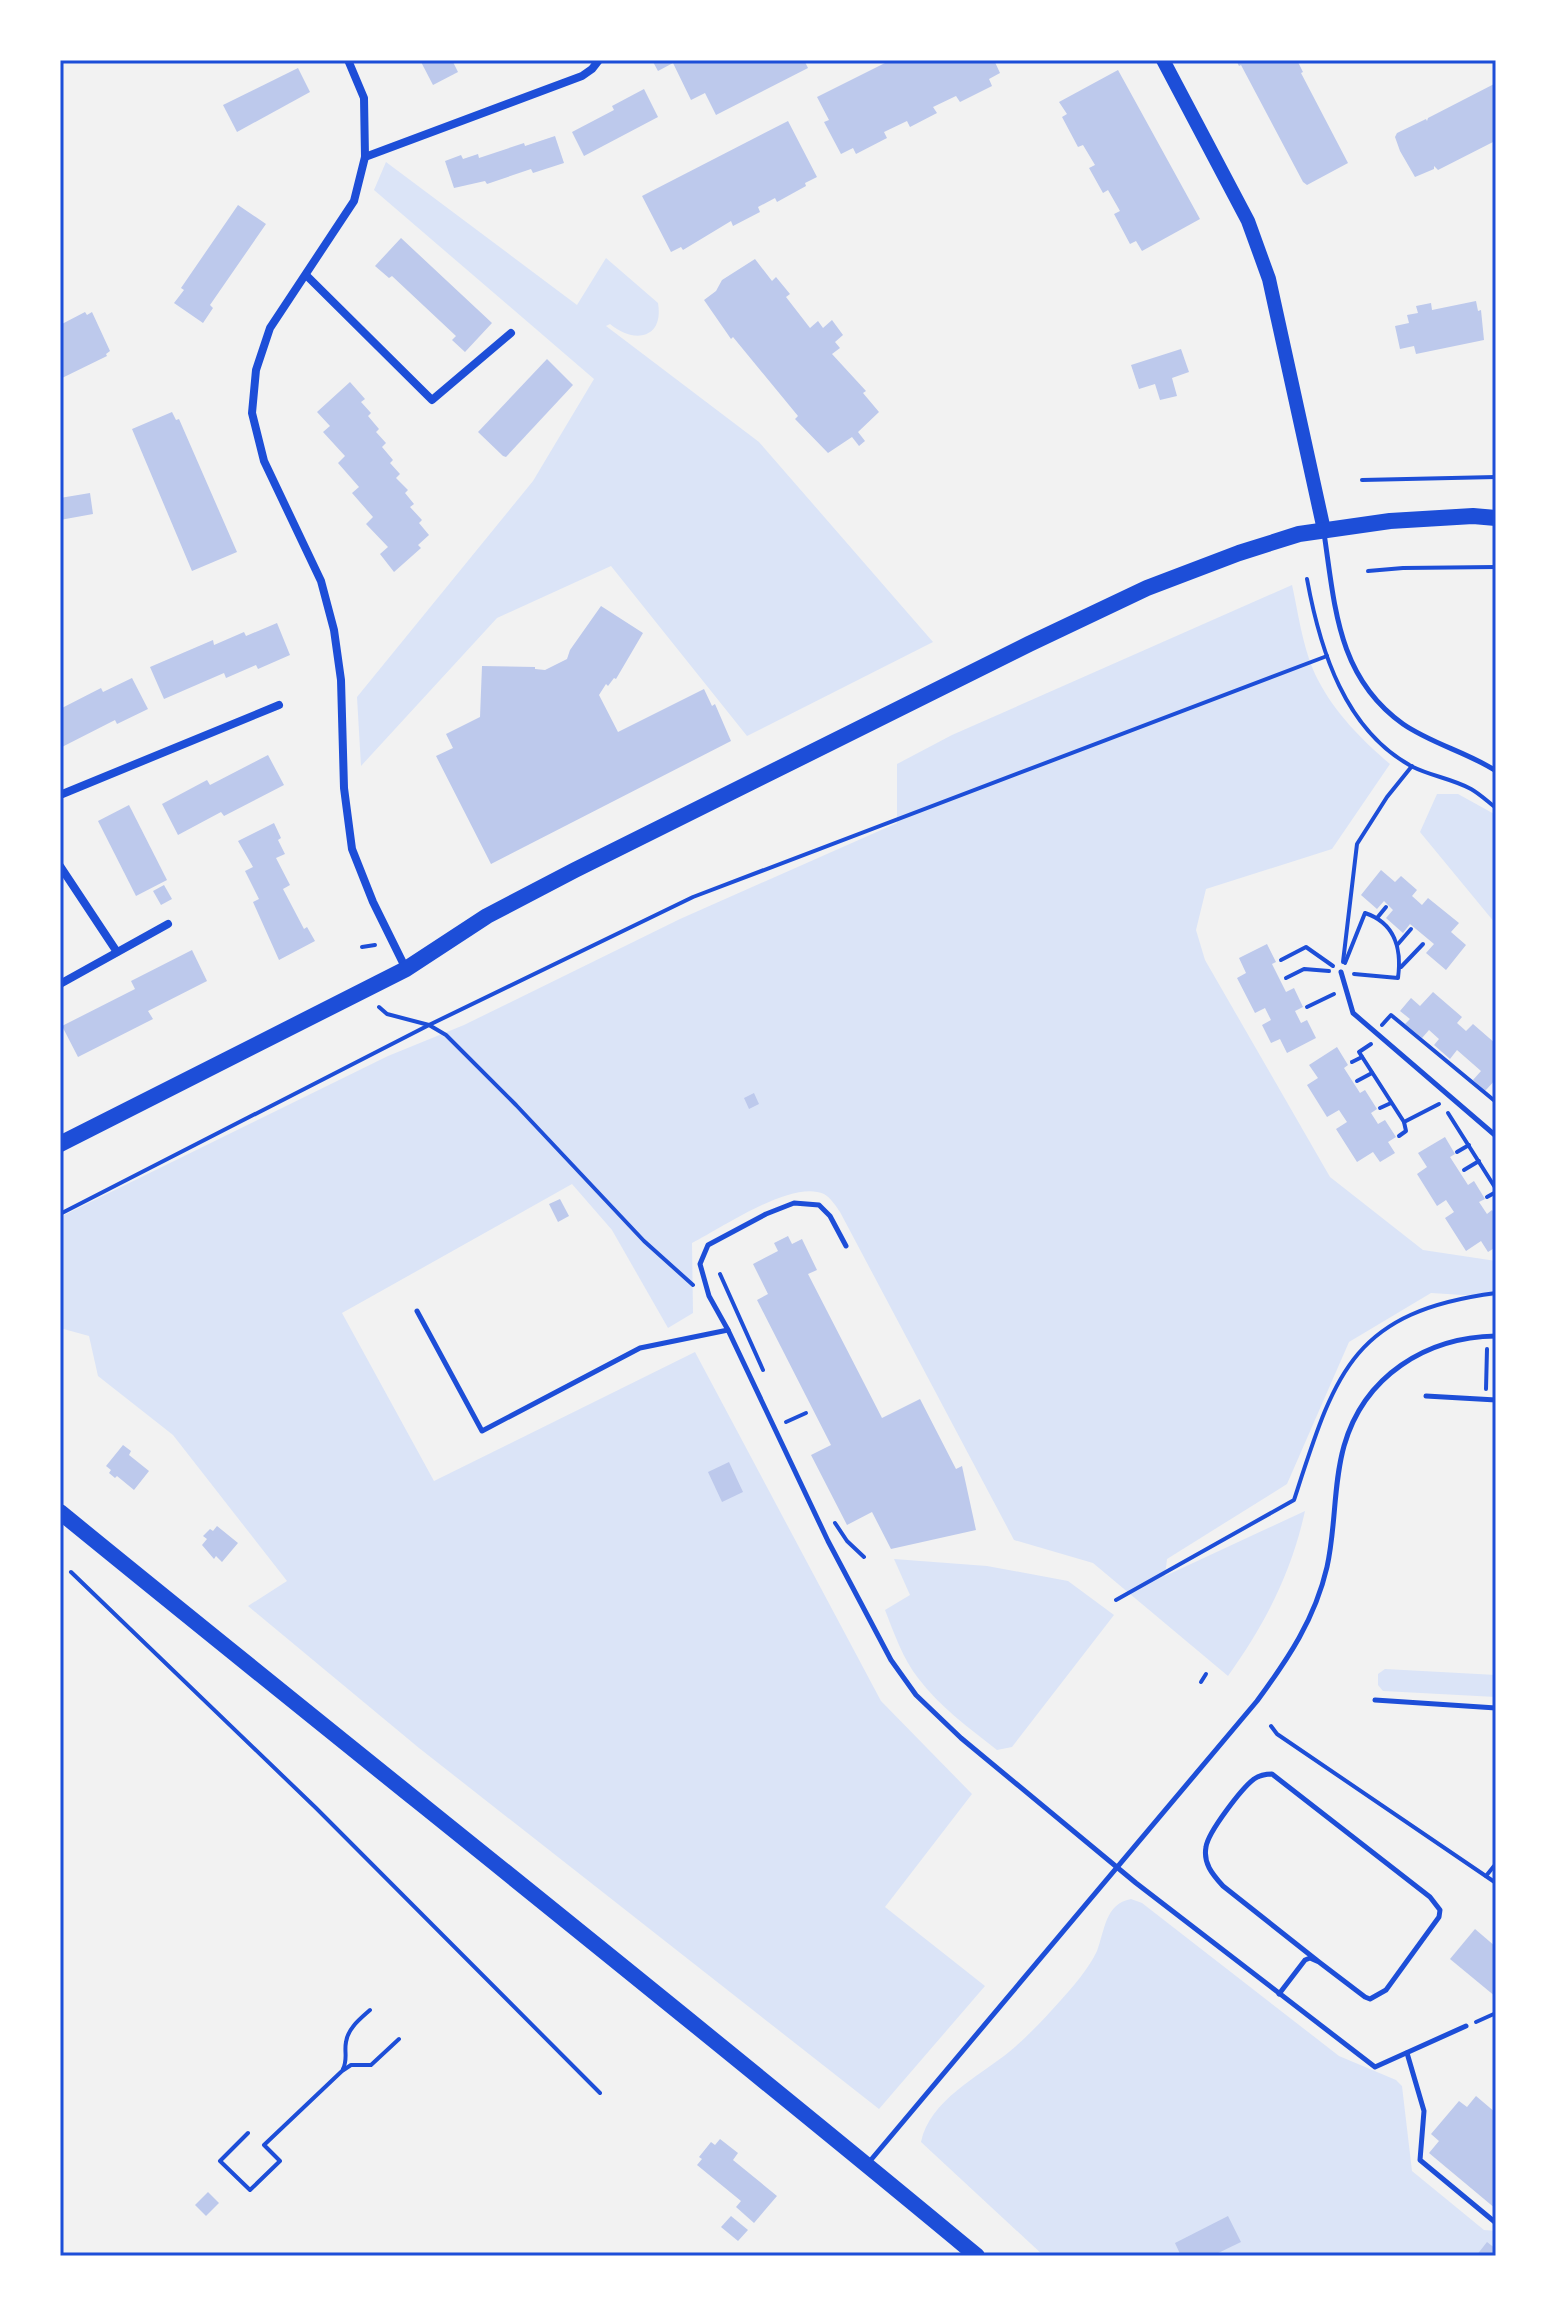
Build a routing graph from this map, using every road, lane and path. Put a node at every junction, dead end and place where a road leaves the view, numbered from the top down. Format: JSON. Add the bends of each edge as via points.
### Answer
{"nodes":[{"id":1,"x":348,"y":60,"type":"edge"},
{"id":2,"x":599,"y":60,"type":"edge"},
{"id":3,"x":1163,"y":60,"type":"edge"},
{"id":4,"x":365,"y":157,"type":"junction"},
{"id":5,"x":306,"y":275,"type":"junction"},
{"id":6,"x":511,"y":333,"type":"dead end"},
{"id":7,"x":1496,"y":477,"type":"edge"},
{"id":8,"x":1362,"y":480,"type":"dead end"},
{"id":9,"x":1496,"y":518,"type":"edge"},
{"id":10,"x":1324,"y":530,"type":"junction"},
{"id":11,"x":1496,"y":567,"type":"edge"},
{"id":12,"x":1368,"y":571,"type":"dead end"},
{"id":13,"x":1327,"y":656,"type":"dead end"},
{"id":14,"x":279,"y":705,"type":"dead end"},
{"id":15,"x":1412,"y":766,"type":"dead end"},
{"id":16,"x":1496,"y":771,"type":"edge"},
{"id":17,"x":60,"y":795,"type":"edge"},
{"id":18,"x":60,"y":866,"type":"edge"},
{"id":19,"x":1386,"y":907,"type":"dead end"},
{"id":20,"x":1377,"y":918,"type":"junction"},
{"id":21,"x":168,"y":924,"type":"dead end"},
{"id":22,"x":1411,"y":929,"type":"dead end"},
{"id":23,"x":1398,"y":944,"type":"junction"},
{"id":24,"x":1423,"y":944,"type":"dead end"},
{"id":25,"x":375,"y":945,"type":"dead end"},
{"id":26,"x":362,"y":947,"type":"dead end"},
{"id":27,"x":117,"y":952,"type":"junction"},
{"id":28,"x":1281,"y":960,"type":"dead end"},
{"id":29,"x":406,"y":969,"type":"junction"},
{"id":30,"x":1399,"y":969,"type":"junction"},
{"id":31,"x":1341,"y":972,"type":"junction"},
{"id":32,"x":1286,"y":978,"type":"dead end"},
{"id":33,"x":60,"y":984,"type":"edge"},
{"id":34,"x":1345,"y":988,"type":"junction"},
{"id":35,"x":379,"y":1007,"type":"dead end"},
{"id":36,"x":1307,"y":1007,"type":"dead end"},
{"id":37,"x":429,"y":1025,"type":"junction"},
{"id":38,"x":1378,"y":1035,"type":"junction"},
{"id":39,"x":1362,"y":1057,"type":"junction"},
{"id":40,"x":1352,"y":1062,"type":"dead end"},
{"id":41,"x":1372,"y":1072,"type":"junction"},
{"id":42,"x":1357,"y":1081,"type":"dead end"},
{"id":43,"x":1496,"y":1102,"type":"edge"},
{"id":44,"x":1391,"y":1103,"type":"junction"},
{"id":45,"x":1380,"y":1108,"type":"dead end"},
{"id":46,"x":1404,"y":1122,"type":"junction"},
{"id":47,"x":1399,"y":1136,"type":"dead end"},
{"id":48,"x":1496,"y":1136,"type":"edge"},
{"id":49,"x":61,"y":1144,"type":"edge"},
{"id":50,"x":1469,"y":1145,"type":"junction"},
{"id":51,"x":1457,"y":1152,"type":"dead end"},
{"id":52,"x":1479,"y":1161,"type":"junction"},
{"id":53,"x":1464,"y":1170,"type":"dead end"},
{"id":54,"x":1496,"y":1190,"type":"edge"},
{"id":55,"x":1487,"y":1197,"type":"dead end"},
{"id":56,"x":60,"y":1214,"type":"edge"},
{"id":57,"x":846,"y":1246,"type":"dead end"},
{"id":58,"x":720,"y":1274,"type":"dead end"},
{"id":59,"x":697,"y":1288,"type":"dead end"},
{"id":60,"x":1496,"y":1293,"type":"edge"},
{"id":61,"x":417,"y":1311,"type":"dead end"},
{"id":62,"x":728,"y":1330,"type":"junction"},
{"id":63,"x":1488,"y":1336,"type":"junction"},
{"id":64,"x":1496,"y":1336,"type":"edge"},
{"id":65,"x":767,"y":1379,"type":"dead end"},
{"id":66,"x":1426,"y":1396,"type":"dead end"},
{"id":67,"x":1485,"y":1399,"type":"junction"},
{"id":68,"x":1496,"y":1400,"type":"edge"},
{"id":69,"x":806,"y":1413,"type":"dead end"},
{"id":70,"x":786,"y":1422,"type":"dead end"},
{"id":71,"x":60,"y":1512,"type":"edge"},
{"id":72,"x":834,"y":1521,"type":"dead end"},
{"id":73,"x":864,"y":1557,"type":"dead end"},
{"id":74,"x":71,"y":1572,"type":"dead end"},
{"id":75,"x":1116,"y":1600,"type":"dead end"},
{"id":76,"x":1206,"y":1674,"type":"dead end"},
{"id":77,"x":1201,"y":1682,"type":"dead end"},
{"id":78,"x":1375,"y":1700,"type":"dead end"},
{"id":79,"x":1496,"y":1708,"type":"edge"},
{"id":80,"x":1271,"y":1726,"type":"dead end"},
{"id":81,"x":1494,"y":1866,"type":"dead end"},
{"id":82,"x":1118,"y":1868,"type":"junction"},
{"id":83,"x":1486,"y":1876,"type":"junction"},
{"id":84,"x":1496,"y":1883,"type":"edge"},
{"id":85,"x":1319,"y":1962,"type":"junction"},
{"id":86,"x":1279,"y":1994,"type":"junction"},
{"id":87,"x":370,"y":2010,"type":"dead end"},
{"id":88,"x":1496,"y":2013,"type":"edge"},
{"id":89,"x":1466,"y":2026,"type":"joint"},
{"id":90,"x":399,"y":2039,"type":"dead end"},
{"id":91,"x":1407,"y":2053,"type":"junction"},
{"id":92,"x":342,"y":2071,"type":"junction"},
{"id":93,"x":600,"y":2093,"type":"dead end"},
{"id":94,"x":248,"y":2133,"type":"dead end"},
{"id":95,"x":867,"y":2165,"type":"junction"},
{"id":96,"x":1496,"y":2223,"type":"edge"},
{"id":97,"x":977,"y":2256,"type":"edge"}],
"edges":[{"from":1,"to":4,"type":"street","via":[[364,98]]},
{"from":2,"to":4,"type":"street","via":[[582,76]]},
{"from":3,"to":10,"type":"street","via":[[1260,252]]},
{"from":4,"to":5,"type":"street","via":[[354,201]]},
{"from":5,"to":6,"type":"street","via":[[432,400]]},
{"from":5,"to":29,"type":"street","via":[[270,328],[256,370],[252,413],[264,461],[321,581],[341,680],[344,788],[352,849]]},
{"from":7,"to":8,"type":"path"},
{"from":9,"to":10,"type":"main road","via":[[1390,521]]},
{"from":10,"to":16,"type":"lane","via":[[1339,634],[1368,690],[1405,725]]},
{"from":10,"to":29,"type":"main road","via":[[1239,553],[1147,588],[1029,644],[487,916]]},
{"from":11,"to":12,"type":"path"},
{"from":13,"to":37,"type":"path","via":[[693,897]]},
{"from":14,"to":17,"type":"street"},
{"from":15,"to":31,"type":"path","via":[[1357,844]]},
{"from":18,"to":27,"type":"street"},
{"from":19,"to":20,"type":"path"},
{"from":20,"to":23,"type":"path"},
{"from":20,"to":31,"type":"path","via":[[1365,913]]},
{"from":21,"to":27,"type":"street"},
{"from":22,"to":23,"type":"path"},
{"from":23,"to":30,"type":"path"},
{"from":24,"to":30,"type":"path"},
{"from":25,"to":26,"type":"path"},
{"from":27,"to":33,"type":"street"},
{"from":28,"to":31,"type":"path","via":[[1306,947]]},
{"from":29,"to":49,"type":"main road"},
{"from":30,"to":31,"type":"path","via":[[1398,978]]},
{"from":31,"to":32,"type":"path","via":[[1304,969]]},
{"from":31,"to":34,"type":"lane"},
{"from":34,"to":36,"type":"path"},
{"from":34,"to":38,"type":"lane","via":[[1353,1013]]},
{"from":35,"to":37,"type":"path"},
{"from":37,"to":56,"type":"path"},
{"from":37,"to":59,"type":"path","via":[[446,1035],[644,1241]]},
{"from":38,"to":39,"type":"path","via":[[1359,1052]]},
{"from":38,"to":43,"type":"path","via":[[1391,1015]]},
{"from":38,"to":48,"type":"lane"},
{"from":39,"to":40,"type":"path"},
{"from":39,"to":41,"type":"path"},
{"from":41,"to":42,"type":"path"},
{"from":41,"to":44,"type":"path"},
{"from":44,"to":45,"type":"path"},
{"from":44,"to":46,"type":"path"},
{"from":46,"to":47,"type":"path","via":[[1406,1131]]},
{"from":46,"to":50,"type":"path","via":[[1438,1102]]},
{"from":50,"to":51,"type":"path"},
{"from":50,"to":52,"type":"path"},
{"from":52,"to":53,"type":"path"},
{"from":52,"to":54,"type":"path"},
{"from":54,"to":55,"type":"path"},
{"from":57,"to":62,"type":"lane","via":[[819,1205],[794,1203],[708,1245],[700,1264],[709,1296]]},
{"from":58,"to":65,"type":"path"},
{"from":60,"to":75,"type":"path","via":[[1416,1312],[1372,1338],[1327,1403],[1294,1500]]},
{"from":61,"to":62,"type":"lane","via":[[482,1431],[640,1348]]},
{"from":62,"to":82,"type":"lane","via":[[828,1541],[891,1660],[916,1695]]},
{"from":63,"to":64,"type":"lane"},
{"from":63,"to":67,"type":"path"},
{"from":63,"to":82,"type":"lane","via":[[1445,1343],[1413,1356],[1364,1401],[1345,1445],[1327,1567],[1302,1637],[1257,1701]]},
{"from":66,"to":67,"type":"lane"},
{"from":67,"to":68,"type":"lane"},
{"from":69,"to":70,"type":"path"},
{"from":71,"to":95,"type":"main road"},
{"from":72,"to":73,"type":"path"},
{"from":74,"to":93,"type":"path"},
{"from":76,"to":77,"type":"path"},
{"from":78,"to":79,"type":"lane"},
{"from":80,"to":83,"type":"path"},
{"from":81,"to":83,"type":"path"},
{"from":82,"to":86,"type":"lane"},
{"from":82,"to":95,"type":"lane"},
{"from":83,"to":84,"type":"path"},
{"from":85,"to":85,"type":"lane","via":[[1365,1997],[1377,1997],[1440,1910],[1394,1868],[1272,1774],[1265,1774],[1249,1783],[1208,1837],[1206,1860],[1223,1886]]},
{"from":85,"to":86,"type":"lane","via":[[1305,1960]]},
{"from":86,"to":91,"type":"lane","via":[[1375,2067]]},
{"from":87,"to":92,"type":"path","via":[[348,2034]]},
{"from":88,"to":89,"type":"path"},
{"from":89,"to":91,"type":"lane"},
{"from":90,"to":92,"type":"path","via":[[371,2065],[351,2065]]},
{"from":91,"to":96,"type":"lane","via":[[1424,2111],[1420,2160]]},
{"from":92,"to":94,"type":"path","via":[[264,2145],[280,2161],[250,2190],[220,2161]]},
{"from":95,"to":97,"type":"main road"}]}
